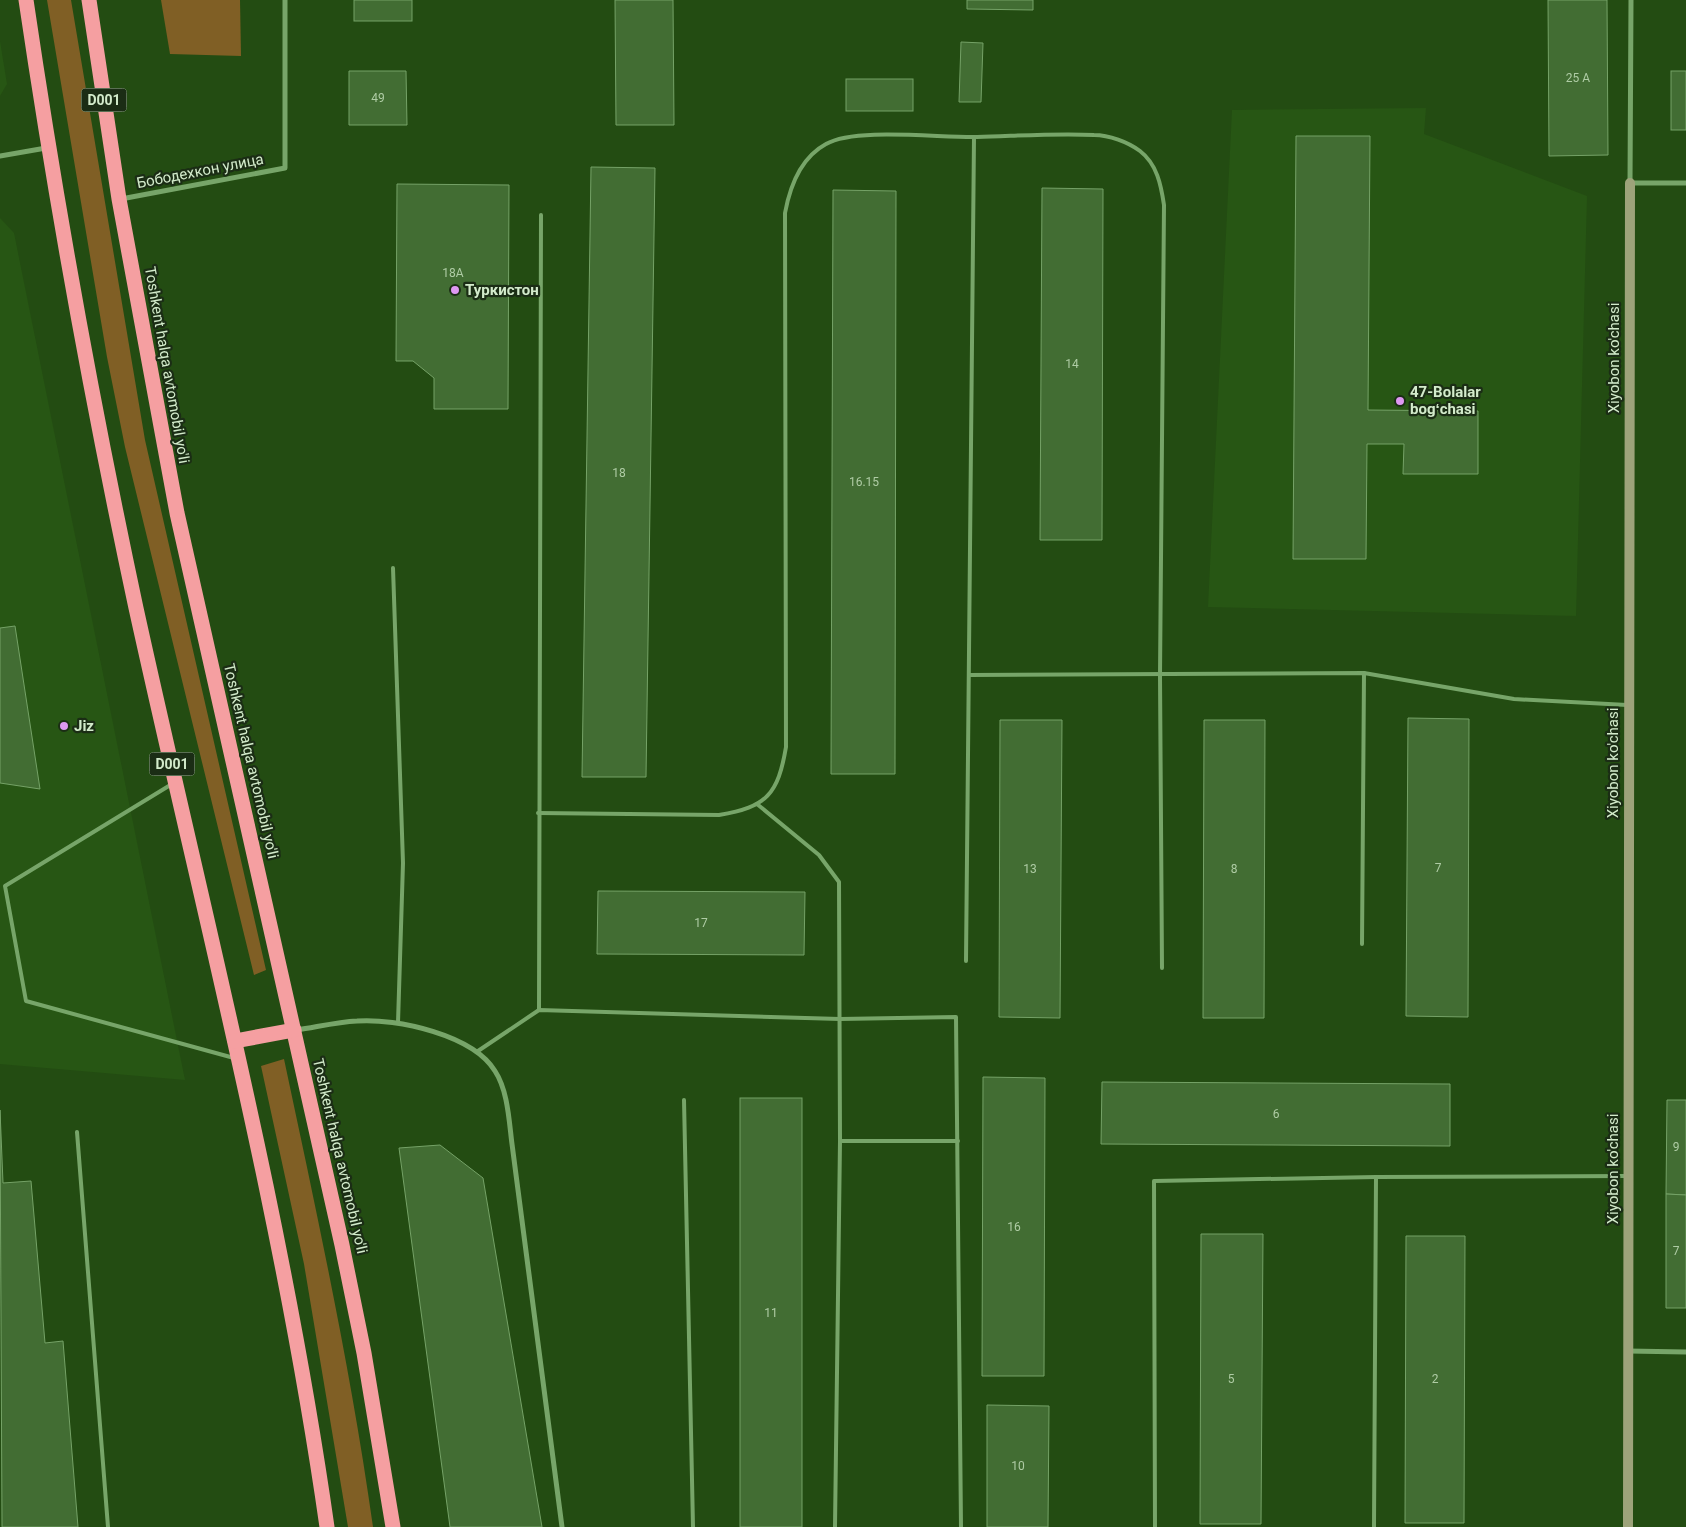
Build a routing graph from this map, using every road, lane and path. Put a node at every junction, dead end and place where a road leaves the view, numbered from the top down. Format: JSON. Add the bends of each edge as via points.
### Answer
{"nodes":[{"id":1,"x":26,"y":0,"type":"edge"},
{"id":2,"x":89,"y":0,"type":"edge"},
{"id":3,"x":285,"y":0,"type":"edge"},
{"id":4,"x":1631,"y":0,"type":"edge"},
{"id":5,"x":974,"y":137,"type":"junction"},
{"id":6,"x":48,"y":148,"type":"junction"},
{"id":7,"x":0,"y":156,"type":"edge"},
{"id":8,"x":1630,"y":183,"type":"junction"},
{"id":9,"x":1686,"y":183,"type":"edge"},
{"id":10,"x":119,"y":199,"type":"junction"},
{"id":11,"x":541,"y":215,"type":"dead end"},
{"id":12,"x":393,"y":568,"type":"dead end"},
{"id":13,"x":1364,"y":673,"type":"junction"},
{"id":14,"x":969,"y":675,"type":"junction"},
{"id":15,"x":1160,"y":676,"type":"junction"},
{"id":16,"x":1628,"y":705,"type":"junction"},
{"id":17,"x":176,"y":782,"type":"junction"},
{"id":18,"x":757,"y":804,"type":"junction"},
{"id":19,"x":538,"y":813,"type":"junction"},
{"id":20,"x":1362,"y":944,"type":"dead end"},
{"id":21,"x":966,"y":961,"type":"dead end"},
{"id":22,"x":1162,"y":968,"type":"dead end"},
{"id":23,"x":538,"y":1010,"type":"junction"},
{"id":24,"x":840,"y":1019,"type":"junction"},
{"id":25,"x":398,"y":1023,"type":"junction"},
{"id":26,"x":294,"y":1030,"type":"junction"},
{"id":27,"x":235,"y":1041,"type":"junction"},
{"id":28,"x":478,"y":1051,"type":"junction"},
{"id":29,"x":238,"y":1059,"type":"junction"},
{"id":30,"x":684,"y":1100,"type":"dead end"},
{"id":31,"x":77,"y":1132,"type":"dead end"},
{"id":32,"x":840,"y":1141,"type":"junction"},
{"id":33,"x":958,"y":1141,"type":"junction"},
{"id":34,"x":1627,"y":1176,"type":"junction"},
{"id":35,"x":1376,"y":1177,"type":"junction"},
{"id":36,"x":1628,"y":1351,"type":"junction"},
{"id":37,"x":1686,"y":1352,"type":"edge"},
{"id":38,"x":108,"y":1527,"type":"edge"},
{"id":39,"x":327,"y":1527,"type":"edge"},
{"id":40,"x":393,"y":1527,"type":"edge"},
{"id":41,"x":562,"y":1527,"type":"edge"},
{"id":42,"x":693,"y":1527,"type":"edge"},
{"id":43,"x":835,"y":1527,"type":"edge"},
{"id":44,"x":961,"y":1527,"type":"edge"},
{"id":45,"x":1154,"y":1527,"type":"edge"},
{"id":46,"x":1374,"y":1527,"type":"edge"},
{"id":47,"x":1628,"y":1527,"type":"edge"}],
"edges":[{"from":1,"to":6,"type":"highway","number":"D001"},
{"from":2,"to":10,"type":"highway","name":"Toshkent halqa avtomobil yo'li","number":"D001"},
{"from":3,"to":10,"type":"street","name":"Бободехкон улица","via":[[285,168]]},
{"from":4,"to":8,"type":"street","name":"Xiyobon ko'chasi"},
{"from":5,"to":14,"type":"lane"},
{"from":5,"to":15,"type":"lane","via":[[1096,135],[1118,140],[1140,151],[1153,165],[1160,182],[1164,205]]},
{"from":5,"to":18,"type":"lane","via":[[853,135],[826,143],[810,157],[790,190],[785,213],[786,747],[782,772],[773,792]]},
{"from":6,"to":7,"type":"street"},
{"from":6,"to":17,"type":"highway","number":"D001","via":[[93,397]]},
{"from":8,"to":9,"type":"street"},
{"from":8,"to":16,"type":"street","name":"Xiyobon ko'chasi"},
{"from":10,"to":26,"type":"highway","name":"Toshkent halqa avtomobil yo'li","number":"D001","via":[[177,513]]},
{"from":11,"to":19,"type":"lane"},
{"from":12,"to":25,"type":"lane","via":[[403,863]]},
{"from":13,"to":15,"type":"lane"},
{"from":13,"to":16,"type":"lane","via":[[1514,699]]},
{"from":13,"to":20,"type":"lane"},
{"from":14,"to":15,"type":"lane"},
{"from":14,"to":21,"type":"lane"},
{"from":15,"to":22,"type":"lane"},
{"from":16,"to":34,"type":"street","name":"Xiyobon ko'chasi"},
{"from":17,"to":27,"type":"highway","number":"D001"},
{"from":17,"to":29,"type":"lane","via":[[5,886],[26,1000]]},
{"from":18,"to":19,"type":"lane","via":[[719,815]]},
{"from":18,"to":24,"type":"lane","via":[[819,855],[839,882]]},
{"from":19,"to":23,"type":"lane"},
{"from":23,"to":24,"type":"lane"},
{"from":23,"to":28,"type":"lane"},
{"from":24,"to":32,"type":"lane"},
{"from":24,"to":33,"type":"lane","via":[[956,1017]]},
{"from":25,"to":26,"type":"street","via":[[358,1021]]},
{"from":25,"to":28,"type":"street","via":[[432,1032]]},
{"from":26,"to":27,"type":"highway"},
{"from":26,"to":40,"type":"highway","name":"Toshkent halqa avtomobil yo'li","number":"D001","via":[[348,1274]]},
{"from":27,"to":29,"type":"highway","number":"D001"},
{"from":28,"to":41,"type":"street","via":[[496,1071],[504,1095]]},
{"from":29,"to":39,"type":"highway","number":"D001","via":[[296,1345]]},
{"from":30,"to":42,"type":"lane"},
{"from":31,"to":38,"type":"lane"},
{"from":32,"to":33,"type":"lane"},
{"from":32,"to":43,"type":"lane"},
{"from":33,"to":44,"type":"lane"},
{"from":34,"to":35,"type":"lane"},
{"from":34,"to":36,"type":"street","name":"Xiyobon ko'chasi"},
{"from":35,"to":45,"type":"lane","via":[[1154,1181]]},
{"from":35,"to":46,"type":"lane"},
{"from":36,"to":37,"type":"street"},
{"from":36,"to":47,"type":"street","name":"Xiyobon ko'chasi"}]}
